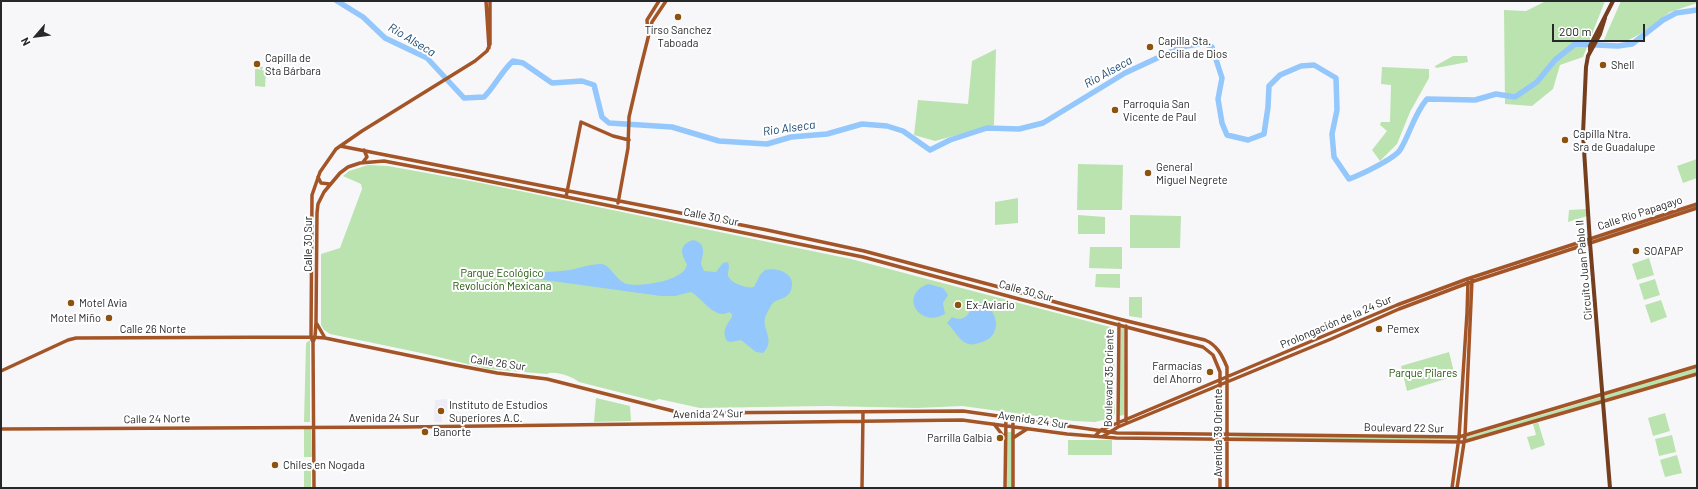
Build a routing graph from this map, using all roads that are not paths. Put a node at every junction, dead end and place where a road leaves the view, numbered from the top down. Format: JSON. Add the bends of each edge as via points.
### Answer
{"nodes":[{"id":1,"x":486,"y":1,"type":"edge"},
{"id":2,"x":490,"y":1,"type":"edge"},
{"id":3,"x":659,"y":1,"type":"edge"},
{"id":4,"x":666,"y":1,"type":"edge"},
{"id":5,"x":1613,"y":1,"type":"edge"},
{"id":6,"x":489,"y":16,"type":"junction"},
{"id":7,"x":648,"y":30,"type":"junction"},
{"id":8,"x":629,"y":140,"type":"junction"},
{"id":9,"x":340,"y":146,"type":"junction"},
{"id":10,"x":364,"y":150,"type":"junction"},
{"id":11,"x":363,"y":162,"type":"junction"},
{"id":12,"x":318,"y":177,"type":"junction"},
{"id":13,"x":330,"y":184,"type":"junction"},
{"id":14,"x":567,"y":191,"type":"junction"},
{"id":15,"x":566,"y":197,"type":"junction"},
{"id":16,"x":618,"y":202,"type":"junction"},
{"id":17,"x":1697,"y":204,"type":"edge"},
{"id":18,"x":617,"y":208,"type":"junction"},
{"id":19,"x":1697,"y":208,"type":"edge"},
{"id":20,"x":1590,"y":241,"type":"junction"},
{"id":21,"x":1472,"y":280,"type":"junction"},
{"id":22,"x":1468,"y":281,"type":"junction"},
{"id":23,"x":1119,"y":319,"type":"junction"},
{"id":24,"x":1127,"y":321,"type":"junction"},
{"id":25,"x":316,"y":322,"type":"junction"},
{"id":26,"x":1118,"y":325,"type":"junction"},
{"id":27,"x":1126,"y":327,"type":"junction"},
{"id":28,"x":313,"y":337,"type":"junction"},
{"id":29,"x":325,"y":338,"type":"junction"},
{"id":30,"x":1697,"y":366,"type":"edge"},
{"id":31,"x":1,"y":371,"type":"edge"},
{"id":32,"x":1697,"y":374,"type":"edge"},
{"id":33,"x":1228,"y":380,"type":"junction"},
{"id":34,"x":1221,"y":383,"type":"junction"},
{"id":35,"x":1603,"y":395,"type":"junction"},
{"id":36,"x":1603,"y":402,"type":"junction"},
{"id":37,"x":863,"y":412,"type":"junction"},
{"id":38,"x":681,"y":413,"type":"joint"},
{"id":39,"x":1006,"y":416,"type":"junction"},
{"id":40,"x":1013,"y":418,"type":"junction"},
{"id":41,"x":863,"y":421,"type":"junction"},
{"id":42,"x":1126,"y":422,"type":"junction"},
{"id":43,"x":994,"y":424,"type":"junction"},
{"id":44,"x":1005,"y":425,"type":"junction"},
{"id":45,"x":1118,"y":425,"type":"junction"},
{"id":46,"x":1013,"y":426,"type":"junction"},
{"id":47,"x":313,"y":427,"type":"junction"},
{"id":48,"x":1,"y":429,"type":"edge"},
{"id":49,"x":1028,"y":429,"type":"junction"},
{"id":50,"x":1101,"y":430,"type":"junction"},
{"id":51,"x":1108,"y":432,"type":"junction"},
{"id":52,"x":1117,"y":433,"type":"junction"},
{"id":53,"x":1095,"y":436,"type":"junction"},
{"id":54,"x":1465,"y":436,"type":"junction"},
{"id":55,"x":1102,"y":437,"type":"junction"},
{"id":56,"x":1221,"y":437,"type":"junction"},
{"id":57,"x":1459,"y":437,"type":"junction"},
{"id":58,"x":1005,"y":438,"type":"junction"},
{"id":59,"x":1013,"y":438,"type":"junction"},
{"id":60,"x":1116,"y":438,"type":"junction"},
{"id":61,"x":1228,"y":438,"type":"junction"},
{"id":62,"x":1458,"y":442,"type":"junction"},
{"id":63,"x":1463,"y":442,"type":"junction"},
{"id":64,"x":314,"y":488,"type":"edge"},
{"id":65,"x":862,"y":488,"type":"edge"},
{"id":66,"x":1005,"y":488,"type":"edge"},
{"id":67,"x":1013,"y":488,"type":"edge"},
{"id":68,"x":1220,"y":488,"type":"edge"},
{"id":69,"x":1227,"y":488,"type":"edge"},
{"id":70,"x":1452,"y":488,"type":"edge"},
{"id":71,"x":1457,"y":488,"type":"edge"},
{"id":72,"x":1610,"y":488,"type":"edge"}],
"edges":[{"from":1,"to":6,"type":"main road"},
{"from":2,"to":6,"type":"main road"},
{"from":3,"to":7,"type":"main road","via":[[647,20]]},
{"from":4,"to":7,"type":"main road"},
{"from":5,"to":20,"type":"main road","name":"Circuito Juan Pablo II","via":[[1591,48],[1586,67],[1583,134]]},
{"from":6,"to":9,"type":"main road","via":[[488,48],[480,58]]},
{"from":7,"to":8,"type":"main road","via":[[629,117]]},
{"from":8,"to":14,"type":"main road","via":[[581,122]]},
{"from":8,"to":16,"type":"main road"},
{"from":9,"to":10,"type":"main road","name":"Calle 30 Sur"},
{"from":9,"to":12,"type":"main road"},
{"from":10,"to":11,"type":"main road","via":[[367,157]]},
{"from":10,"to":14,"type":"main road","name":"Calle 30 Sur"},
{"from":11,"to":13,"type":"main road","name":"Calle 30 Sur","via":[[346,168]]},
{"from":11,"to":15,"type":"main road","name":"Calle 30 Sur","via":[[384,161]]},
{"from":12,"to":13,"type":"main road","via":[[321,183]]},
{"from":12,"to":28,"type":"main road","via":[[312,195]]},
{"from":13,"to":25,"type":"main road","name":"Calle 30 Sur","via":[[320,199],[317,210]]},
{"from":14,"to":15,"type":"main road"},
{"from":14,"to":16,"type":"main road","name":"Calle 30 Sur"},
{"from":15,"to":18,"type":"main road","name":"Calle 30 Sur"},
{"from":16,"to":18,"type":"main road"},
{"from":16,"to":23,"type":"main road","name":"Calle 30 Sur","via":[[864,251]]},
{"from":17,"to":20,"type":"main road","name":"Calle Río Papagayo"},
{"from":18,"to":26,"type":"main road","name":"Calle 30 Sur","via":[[863,256]]},
{"from":19,"to":20,"type":"main road","name":"Calle Río Papagayo"},
{"from":20,"to":21,"type":"main road","name":"Prolongación de la 24 Sur"},
{"from":20,"to":35,"type":"main road","name":"Circuito Juan Pablo II"},
{"from":21,"to":22,"type":"main road","name":"Prolongación de la 24 Sur"},
{"from":21,"to":54,"type":"main road"},
{"from":22,"to":33,"type":"main road","name":"Prolongación de la 24 Sur"},
{"from":22,"to":57,"type":"main road"},
{"from":23,"to":24,"type":"main road","name":"Calle 30 Sur"},
{"from":23,"to":26,"type":"main road","name":"Boulevard 35 Oriente"},
{"from":24,"to":27,"type":"main road","name":"Boulevard 35 Oriente"},
{"from":24,"to":33,"type":"main road","name":"Calle 30 Sur","via":[[1211,342],[1224,358]]},
{"from":25,"to":28,"type":"main road","name":"Calle 30 Sur"},
{"from":25,"to":29,"type":"main road"},
{"from":26,"to":27,"type":"main road","name":"Calle 30 Sur"},
{"from":26,"to":45,"type":"main road","name":"Boulevard 35 Oriente"},
{"from":27,"to":34,"type":"main road","name":"Calle 30 Sur","via":[[1207,349],[1218,364]]},
{"from":27,"to":42,"type":"main road","name":"Boulevard 35 Oriente"},
{"from":28,"to":29,"type":"main road","name":"Calle 26 Sur"},
{"from":28,"to":31,"type":"main road","name":"Calle 26 Norte","via":[[76,338]]},
{"from":28,"to":47,"type":"main road"},
{"from":29,"to":38,"type":"main road","name":"Calle 26 Sur","via":[[471,368],[547,379]]},
{"from":30,"to":35,"type":"main road","name":"Boulevard 22 Sur"},
{"from":32,"to":36,"type":"main road","name":"Boulevard 22 Sur"},
{"from":33,"to":34,"type":"main road","name":"Prolongación de la 24 Sur"},
{"from":33,"to":61,"type":"main road","name":"Avenida 39 Oriente"},
{"from":34,"to":42,"type":"main road","name":"Prolongación de la 24 Sur"},
{"from":34,"to":56,"type":"main road","name":"Avenida 39 Oriente"},
{"from":35,"to":36,"type":"main road","name":"Circuito Juan Pablo II"},
{"from":35,"to":54,"type":"main road","name":"Boulevard 22 Sur"},
{"from":36,"to":63,"type":"main road","name":"Boulevard 22 Sur"},
{"from":36,"to":72,"type":"main road","name":"Circuito Juan Pablo II"},
{"from":37,"to":38,"type":"main road","name":"Avenida 24 Sur"},
{"from":37,"to":39,"type":"main road","name":"Avenida 24 Sur","via":[[963,411]]},
{"from":37,"to":41,"type":"main road"},
{"from":39,"to":40,"type":"main road","name":"Avenida 24 Sur"},
{"from":39,"to":44,"type":"main road"},
{"from":40,"to":46,"type":"main road"},
{"from":40,"to":50,"type":"main road","name":"Avenida 24 Sur"},
{"from":41,"to":43,"type":"main road","name":"Avenida 24 Sur","via":[[962,420]]},
{"from":41,"to":47,"type":"main road","name":"Avenida 24 Sur"},
{"from":41,"to":65,"type":"main road"},
{"from":42,"to":45,"type":"main road","name":"Prolongación de la 24 Sur"},
{"from":43,"to":44,"type":"main road","name":"Avenida 24 Sur"},
{"from":43,"to":58,"type":"main road"},
{"from":44,"to":46,"type":"main road","name":"Avenida 24 Sur"},
{"from":44,"to":58,"type":"main road"},
{"from":45,"to":50,"type":"main road","name":"Prolongación de la 24 Sur"},
{"from":45,"to":51,"type":"main road","name":"Prolongación de la 24 Sur"},
{"from":45,"to":52,"type":"main road","name":"Boulevard 35 Oriente"},
{"from":46,"to":49,"type":"main road","name":"Avenida 24 Sur"},
{"from":46,"to":59,"type":"main road"},
{"from":47,"to":48,"type":"main road","name":"Calle 24 Norte"},
{"from":47,"to":64,"type":"main road"},
{"from":49,"to":53,"type":"main road","name":"Avenida 24 Sur"},
{"from":49,"to":59,"type":"main road"},
{"from":50,"to":51,"type":"main road","name":"Boulevard 22 Sur"},
{"from":50,"to":53,"type":"main road","name":"Prolongación de la 24 Sur"},
{"from":51,"to":52,"type":"main road","name":"Boulevard 22 Sur"},
{"from":51,"to":55,"type":"main road","name":"Prolongación de la 24 Sur"},
{"from":52,"to":56,"type":"main road","name":"Boulevard 22 Sur"},
{"from":52,"to":60,"type":"main road","name":"Boulevard 35 Oriente"},
{"from":53,"to":55,"type":"main road","name":"Avenida 24 Sur"},
{"from":54,"to":57,"type":"main road","name":"Boulevard 22 Sur"},
{"from":54,"to":63,"type":"main road"},
{"from":55,"to":60,"type":"main road","name":"Boulevard 22 Sur"},
{"from":56,"to":60,"type":"main road","name":"Boulevard 22 Sur"},
{"from":56,"to":61,"type":"main road","name":"Boulevard 22 Sur"},
{"from":56,"to":68,"type":"main road","name":"Avenida 39 Oriente"},
{"from":57,"to":61,"type":"main road","name":"Boulevard 22 Sur"},
{"from":57,"to":62,"type":"main road"},
{"from":58,"to":66,"type":"main road"},
{"from":59,"to":67,"type":"main road"},
{"from":61,"to":62,"type":"main road","name":"Boulevard 22 Sur"},
{"from":61,"to":69,"type":"main road","name":"Avenida 39 Oriente"},
{"from":62,"to":63,"type":"main road","name":"Boulevard 22 Sur"},
{"from":62,"to":70,"type":"main road"},
{"from":63,"to":71,"type":"main road"}]}
